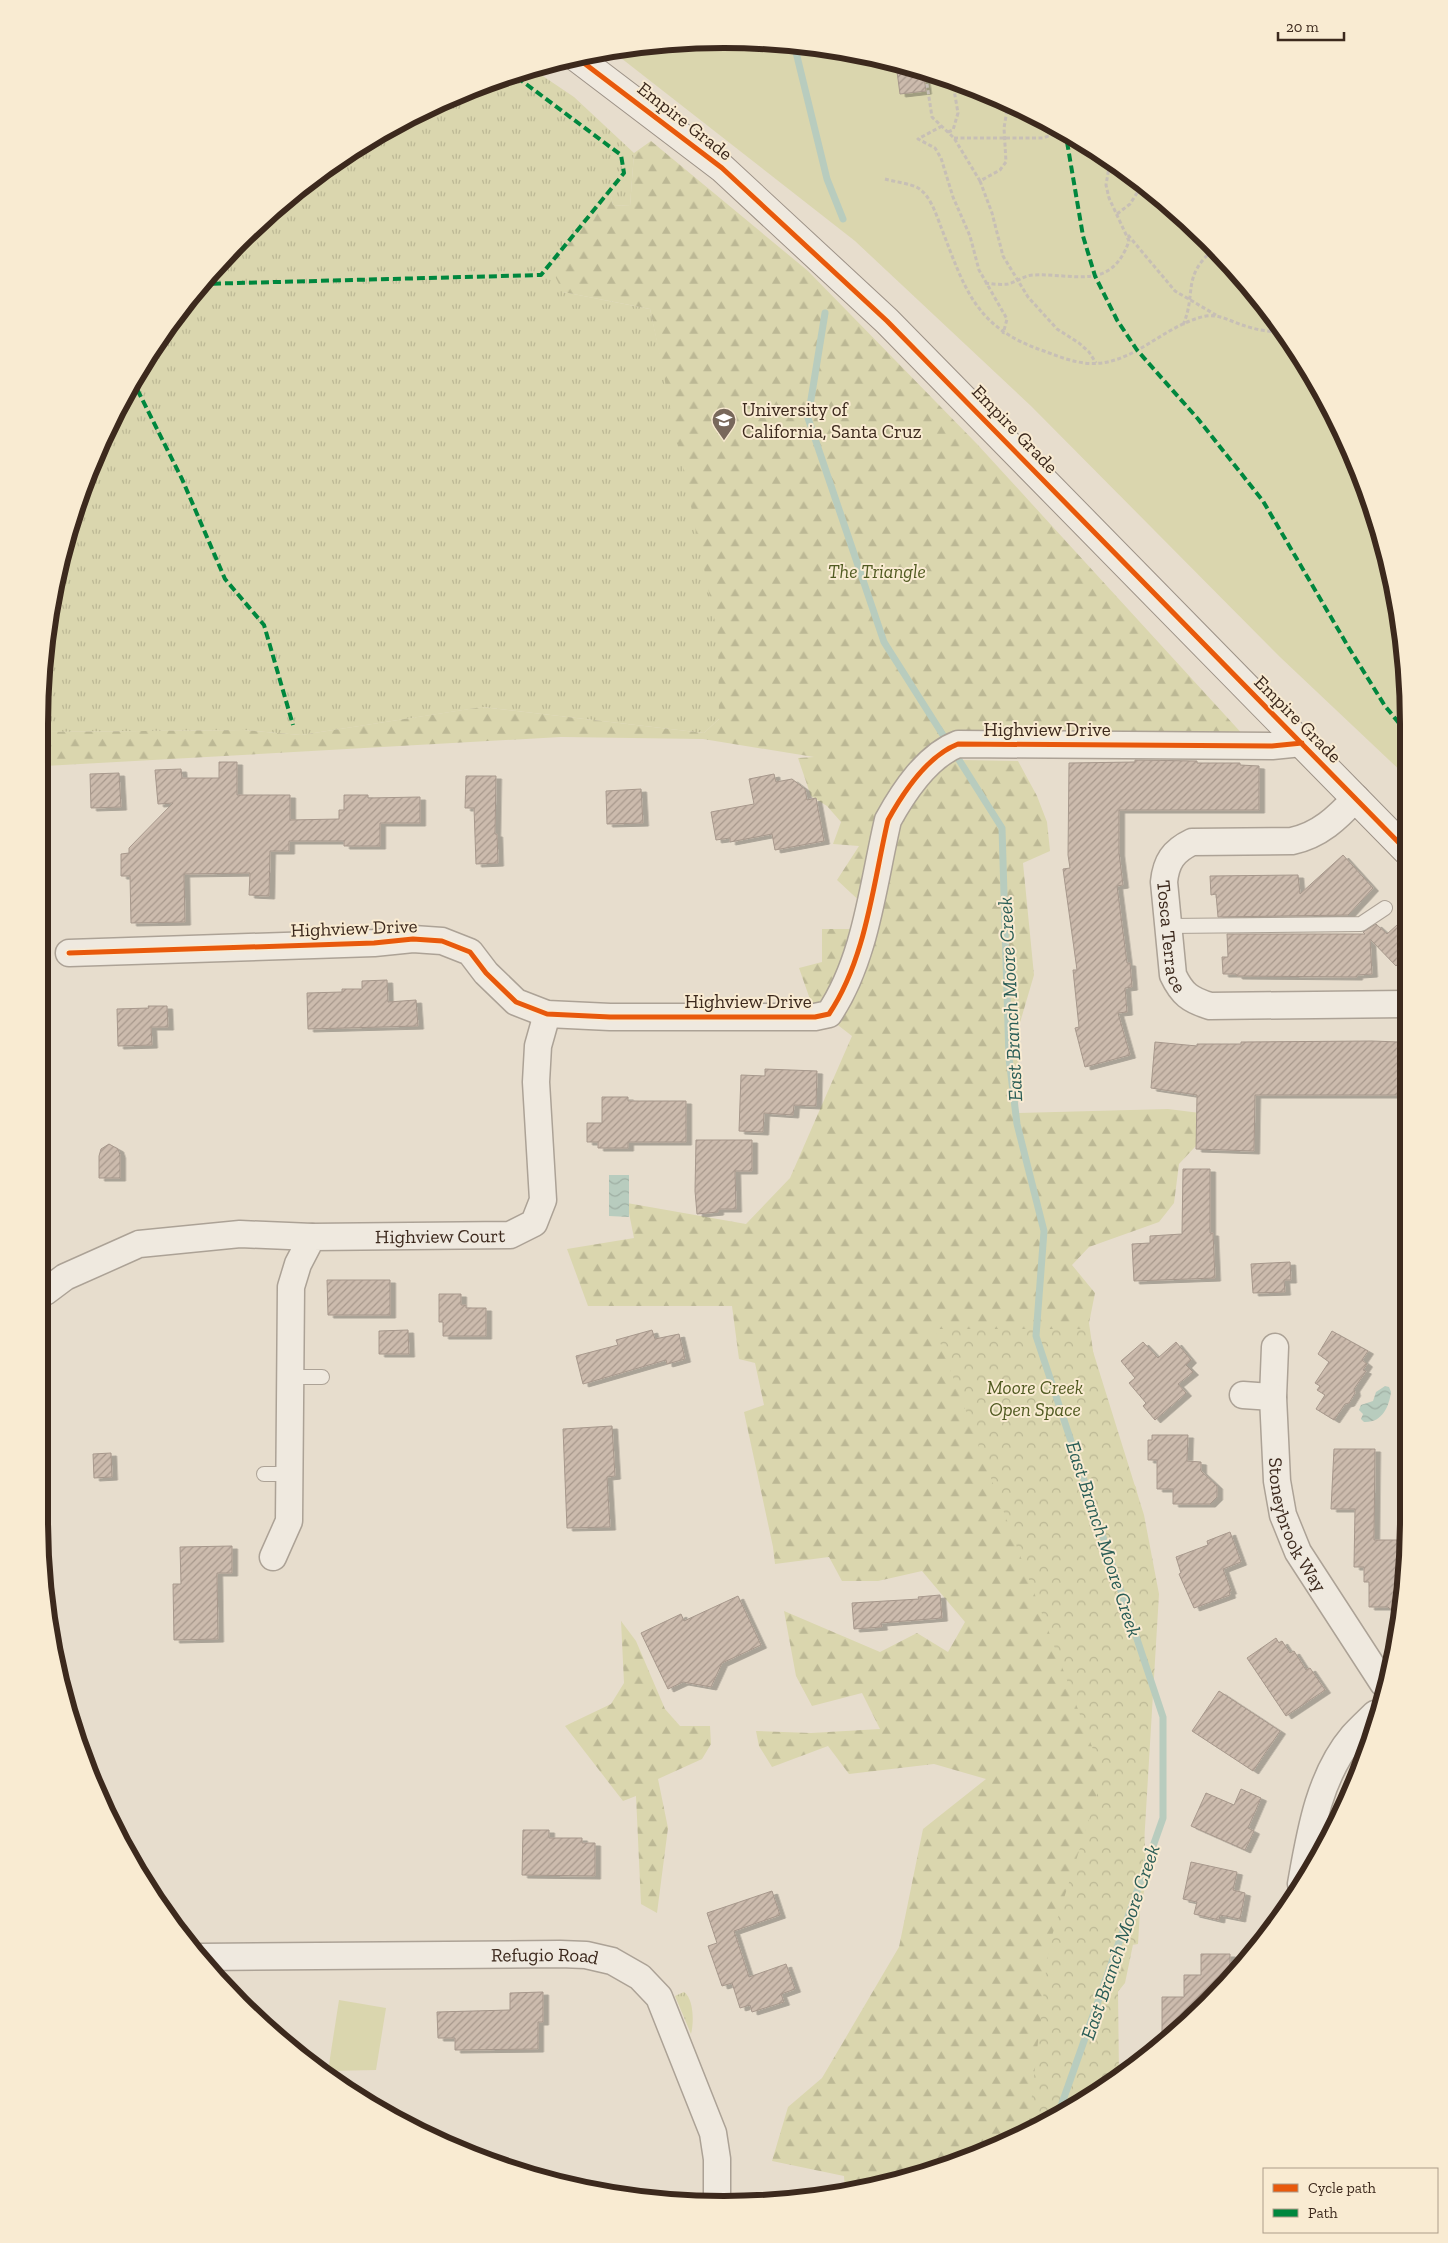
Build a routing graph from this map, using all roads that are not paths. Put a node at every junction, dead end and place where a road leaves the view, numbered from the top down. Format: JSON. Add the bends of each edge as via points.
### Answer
{"nodes":[{"id":1,"x":583,"y":62,"type":"edge"},
{"id":2,"x":1302,"y":743,"type":"junction"},
{"id":3,"x":1356,"y":798,"type":"junction"},
{"id":4,"x":1400,"y":844,"type":"edge"},
{"id":5,"x":1385,"y":908,"type":"dead end"},
{"id":6,"x":1168,"y":926,"type":"junction"},
{"id":7,"x":69,"y":953,"type":"dead end"},
{"id":8,"x":1400,"y":1004,"type":"edge"},
{"id":9,"x":547,"y":1014,"type":"junction"},
{"id":10,"x":312,"y":1237,"type":"junction"},
{"id":11,"x":48,"y":1290,"type":"edge"},
{"id":12,"x":1275,"y":1347,"type":"dead end"},
{"id":13,"x":291,"y":1377,"type":"junction"},
{"id":14,"x":322,"y":1377,"type":"dead end"},
{"id":15,"x":1243,"y":1395,"type":"dead end"},
{"id":16,"x":1273,"y":1397,"type":"junction"},
{"id":17,"x":264,"y":1474,"type":"dead end"},
{"id":18,"x":290,"y":1474,"type":"junction"},
{"id":19,"x":273,"y":1556,"type":"dead end"},
{"id":20,"x":1381,"y":1679,"type":"edge"},
{"id":21,"x":1370,"y":1719,"type":"edge"},
{"id":22,"x":1304,"y":1867,"type":"edge"},
{"id":23,"x":208,"y":1957,"type":"edge"},
{"id":24,"x":717,"y":2196,"type":"edge"}],
"edges":[{"from":1,"to":2,"type":"main road","name":"Empire Grade","via":[[722,168],[879,315]]},
{"from":2,"to":3,"type":"main road","name":"Empire Grade"},
{"from":2,"to":9,"type":"street","name":"Highview Drive","via":[[1272,746],[958,744],[945,749],[930,762],[888,820],[855,966],[829,1014],[791,1018]]},
{"from":3,"to":4,"type":"main road","name":"Empire Grade"},
{"from":3,"to":6,"type":"street","name":"Tosca Terrace","via":[[1316,834],[1304,838],[1292,841],[1192,842],[1179,849],[1165,870]]},
{"from":5,"to":6,"type":"lane","via":[[1361,924]]},
{"from":6,"to":8,"type":"street","name":"Tosca Terrace","via":[[1173,975],[1191,1001],[1210,1006]]},
{"from":7,"to":9,"type":"street","name":"Highview Drive","via":[[413,939],[442,941],[470,952],[516,1002]]},
{"from":9,"to":10,"type":"street","name":"Highview Court","via":[[538,1046],[536,1082],[543,1200],[534,1223],[510,1235]]},
{"from":10,"to":11,"type":"street","name":"Highview Court","via":[[240,1234],[139,1244],[65,1277]]},
{"from":10,"to":13,"type":"street","via":[[291,1287]]},
{"from":12,"to":16,"type":"street","name":"Stoneybrook Way"},
{"from":13,"to":14,"type":"lane"},
{"from":13,"to":18,"type":"street"},
{"from":15,"to":16,"type":"street"},
{"from":16,"to":20,"type":"street","name":"Stoneybrook Way","via":[[1283,1516],[1298,1552]]},
{"from":17,"to":18,"type":"lane"},
{"from":18,"to":19,"type":"street","via":[[289,1521]]},
{"from":21,"to":22,"type":"street","via":[[1352,1736],[1326,1780],[1309,1835]]},
{"from":23,"to":24,"type":"street","name":"Refugio Road","via":[[560,1954],[612,1961],[640,1977],[659,1997],[713,2133]]}]}
